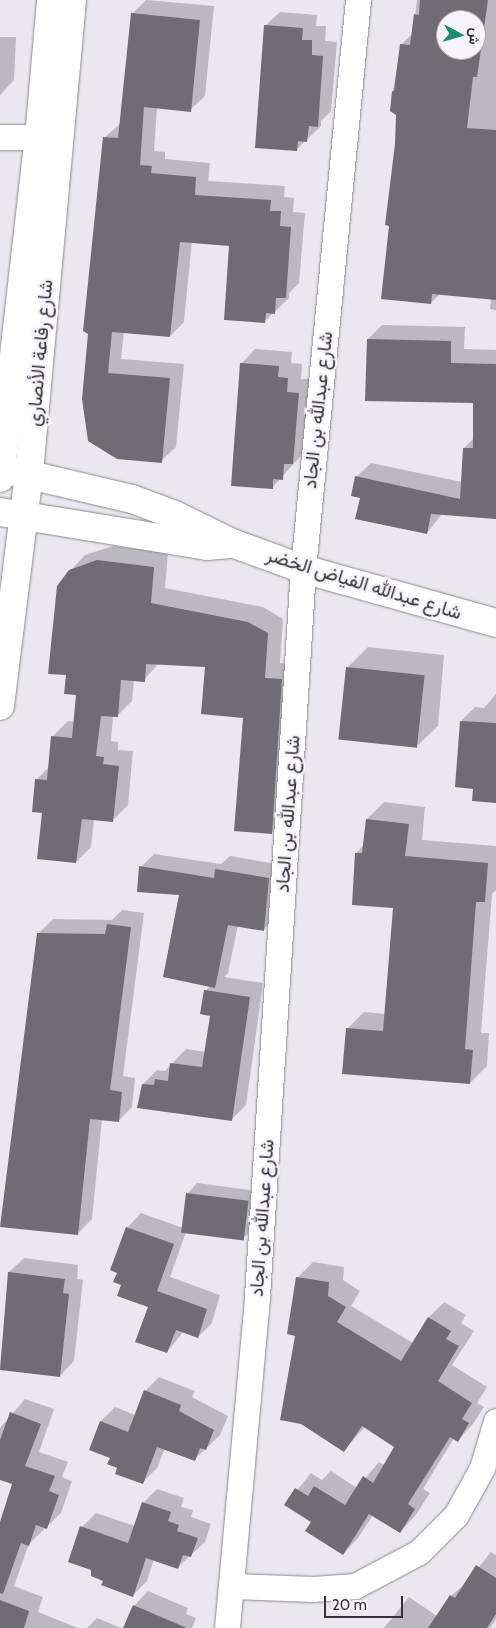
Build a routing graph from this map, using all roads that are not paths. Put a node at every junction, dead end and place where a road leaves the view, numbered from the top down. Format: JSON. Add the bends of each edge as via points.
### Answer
{"nodes":[{"id":1,"x":51,"y":0,"type":"edge"},
{"id":2,"x":72,"y":0,"type":"edge"},
{"id":3,"x":358,"y":0,"type":"edge"},
{"id":4,"x":0,"y":137,"type":"edge"},
{"id":5,"x":49,"y":138,"type":"junction"},
{"id":6,"x":0,"y":471,"type":"edge"},
{"id":7,"x":29,"y":473,"type":"junction"},
{"id":8,"x":12,"y":515,"type":"edge"},
{"id":9,"x":232,"y":544,"type":"junction"},
{"id":10,"x":303,"y":568,"type":"junction"},
{"id":11,"x":496,"y":624,"type":"edge"},
{"id":12,"x":0,"y":706,"type":"edge"},
{"id":13,"x":496,"y":1421,"type":"edge"},
{"id":14,"x":232,"y":1586,"type":"junction"},
{"id":15,"x":227,"y":1628,"type":"edge"}],
"edges":[{"from":1,"to":5,"type":"street","name":"شارع رفاعة الأنصاري"},
{"from":2,"to":5,"type":"street","name":"شارع رفاعة الأنصاري"},
{"from":3,"to":10,"type":"street","name":"شارع عبدالله بن الجاد"},
{"from":4,"to":5,"type":"street"},
{"from":5,"to":6,"type":"street","name":"شارع رفاعة الأنصاري"},
{"from":5,"to":7,"type":"street","name":"شارع رفاعة الأنصاري"},
{"from":6,"to":7,"type":"street","name":"شارع عبدالله الفياض الخضر"},
{"from":7,"to":8,"type":"street","name":"شارع رفاعة الأنصاري"},
{"from":7,"to":9,"type":"street","name":"شارع عبدالله الفياض الخضر","via":[[132,499],[184,518]]},
{"from":8,"to":9,"type":"street","name":"شارع عبدالله الفياض الخضر","via":[[207,546]]},
{"from":8,"to":12,"type":"street","name":"شارع رفاعة الأنصاري"},
{"from":9,"to":10,"type":"street","name":"شارع عبدالله الفياض الخضر"},
{"from":10,"to":11,"type":"street","name":"شارع عبدالله الفياض الخضر"},
{"from":10,"to":14,"type":"street","name":"شارع عبدالله بن الجاد","via":[[257,1296]]},
{"from":13,"to":14,"type":"street","via":[[482,1468],[456,1516],[419,1552],[355,1586],[313,1589]]},
{"from":14,"to":15,"type":"street","name":"شارع عبدالله بن الجاد"}]}
